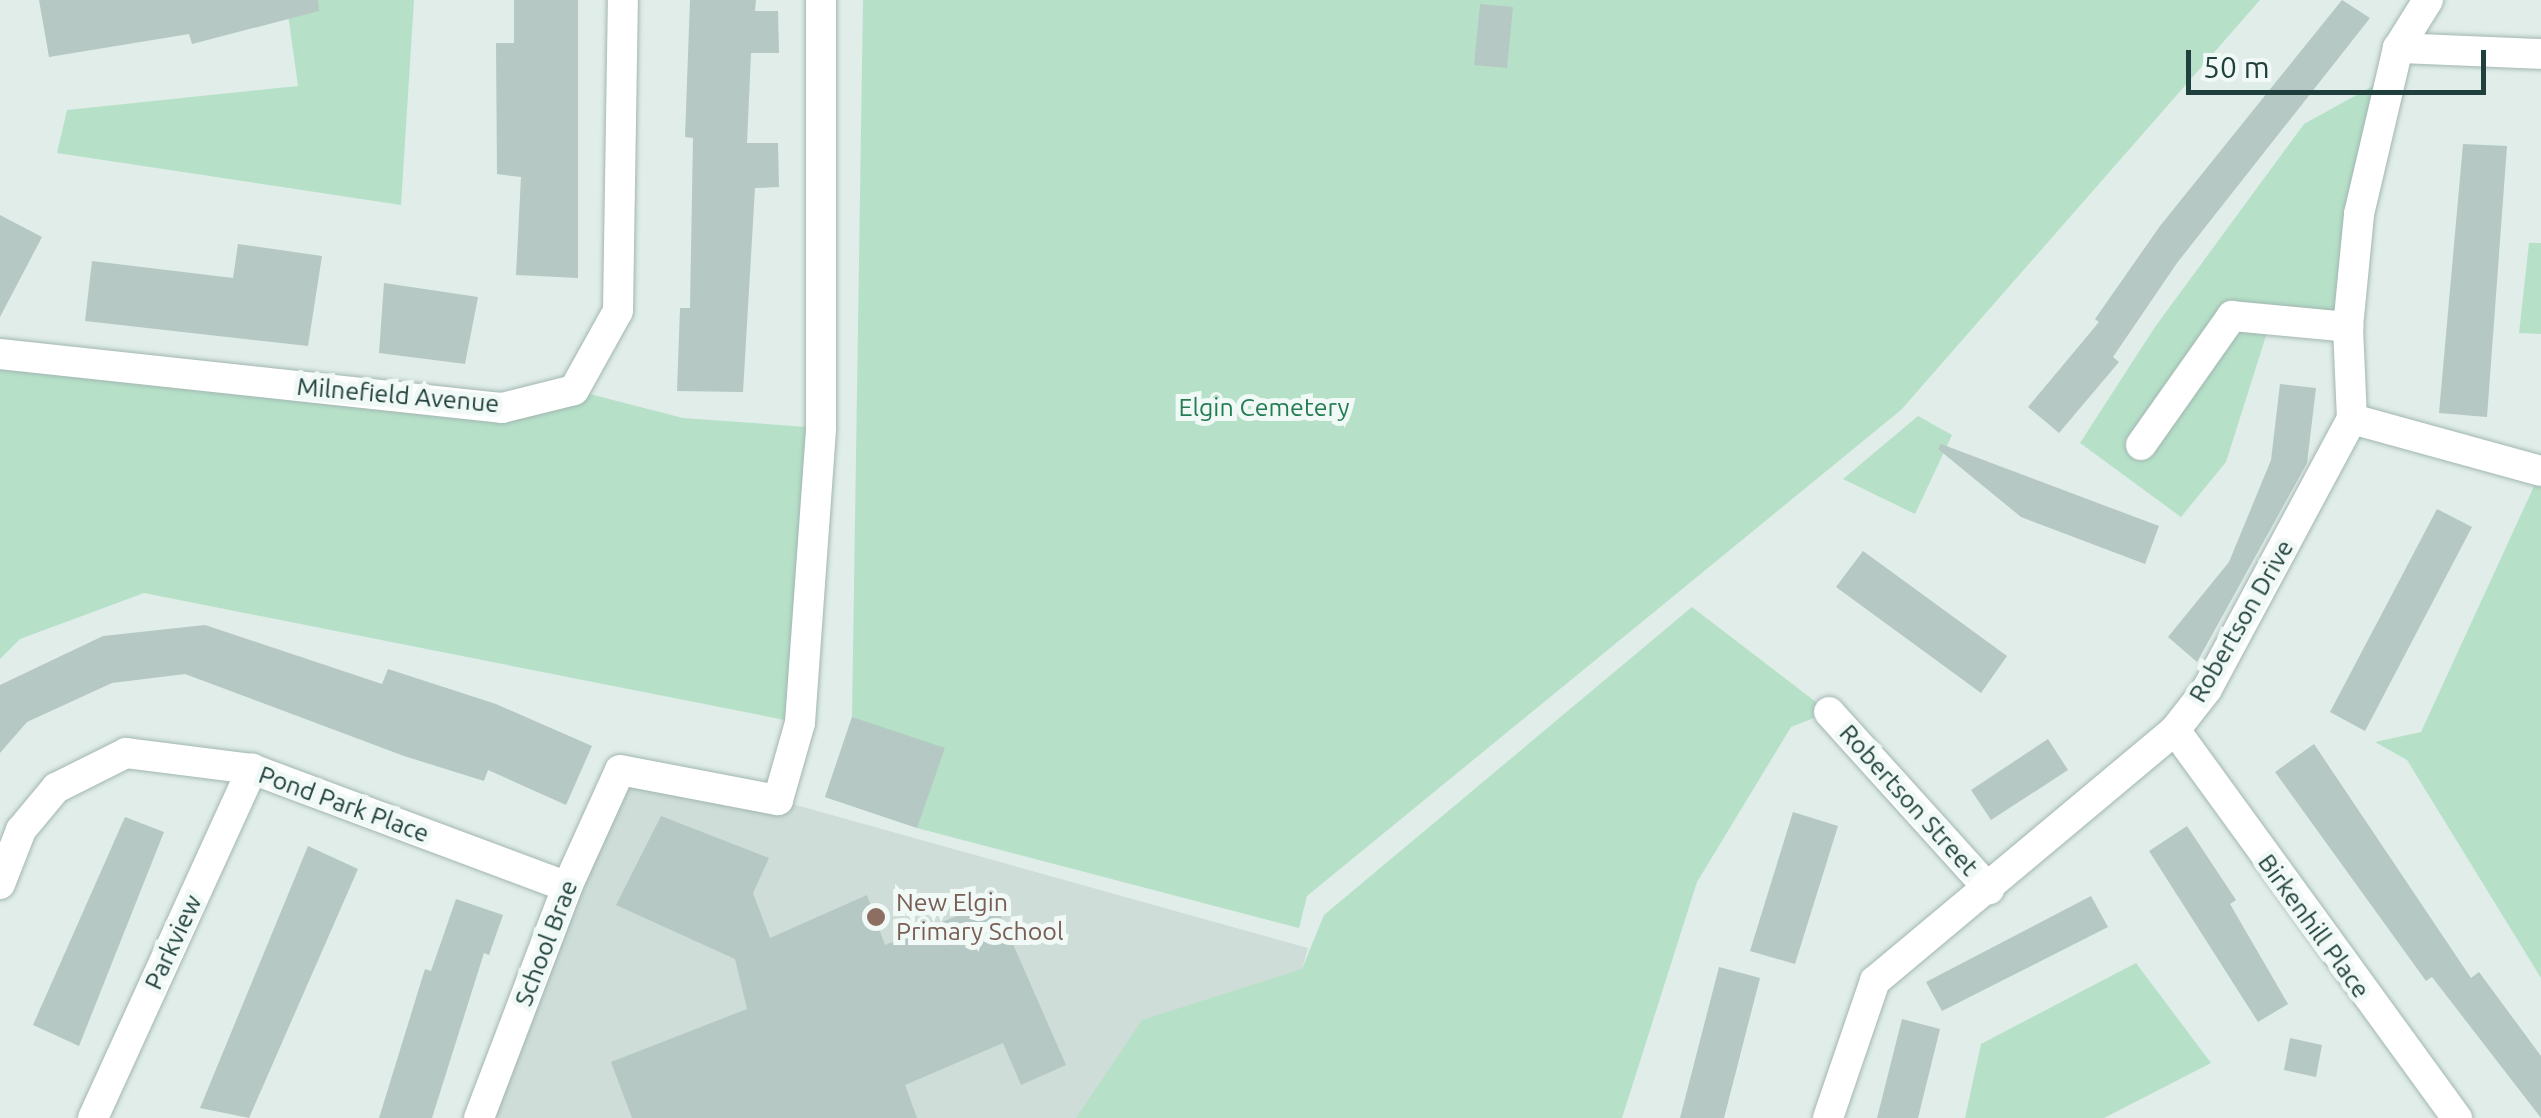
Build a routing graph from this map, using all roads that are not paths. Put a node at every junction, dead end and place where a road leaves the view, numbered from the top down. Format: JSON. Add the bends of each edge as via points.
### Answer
{"nodes":[{"id":1,"x":622,"y":0,"type":"edge"},
{"id":2,"x":821,"y":0,"type":"edge"},
{"id":3,"x":2428,"y":0,"type":"edge"},
{"id":4,"x":2398,"y":48,"type":"junction"},
{"id":5,"x":2541,"y":54,"type":"edge"},
{"id":6,"x":2348,"y":327,"type":"junction"},
{"id":7,"x":0,"y":354,"type":"edge"},
{"id":8,"x":2352,"y":419,"type":"junction"},
{"id":9,"x":2141,"y":446,"type":"dead end"},
{"id":10,"x":2541,"y":470,"type":"edge"},
{"id":11,"x":1829,"y":712,"type":"dead end"},
{"id":12,"x":2176,"y":730,"type":"junction"},
{"id":13,"x":252,"y":769,"type":"junction"},
{"id":14,"x":10,"y":825,"type":"edge"},
{"id":15,"x":0,"y":884,"type":"edge"},
{"id":16,"x":567,"y":886,"type":"junction"},
{"id":17,"x":1988,"y":889,"type":"junction"},
{"id":18,"x":95,"y":1117,"type":"edge"},
{"id":19,"x":479,"y":1118,"type":"edge"},
{"id":20,"x":1828,"y":1118,"type":"edge"},
{"id":21,"x":2457,"y":1118,"type":"edge"}],
"edges":[{"from":1,"to":7,"type":"street","name":"Milnefield Avenue","via":[[618,311],[574,390],[502,408]]},
{"from":2,"to":16,"type":"street","name":"School Brae","via":[[820,428],[800,723],[778,800],[620,770]]},
{"from":3,"to":4,"type":"street"},
{"from":4,"to":5,"type":"street"},
{"from":4,"to":6,"type":"street","via":[[2359,214]]},
{"from":6,"to":8,"type":"street"},
{"from":6,"to":9,"type":"street","via":[[2232,316]]},
{"from":8,"to":10,"type":"street"},
{"from":8,"to":12,"type":"street","name":"Robertson Drive","via":[[2207,688]]},
{"from":11,"to":17,"type":"street","name":"Robertson Street"},
{"from":12,"to":17,"type":"street","name":"Robertson Drive"},
{"from":12,"to":21,"type":"street","name":"Birkenhill Place"},
{"from":13,"to":14,"type":"street","name":"Pond Park Place","via":[[126,753],[56,788]]},
{"from":13,"to":16,"type":"street","name":"Pond Park Place"},
{"from":13,"to":18,"type":"street","name":"Parkview"},
{"from":14,"to":15,"type":"street","name":"Pond Park Place"},
{"from":16,"to":19,"type":"street","name":"School Brae"},
{"from":17,"to":20,"type":"street","name":"Robertson Drive","via":[[1875,981]]}]}
